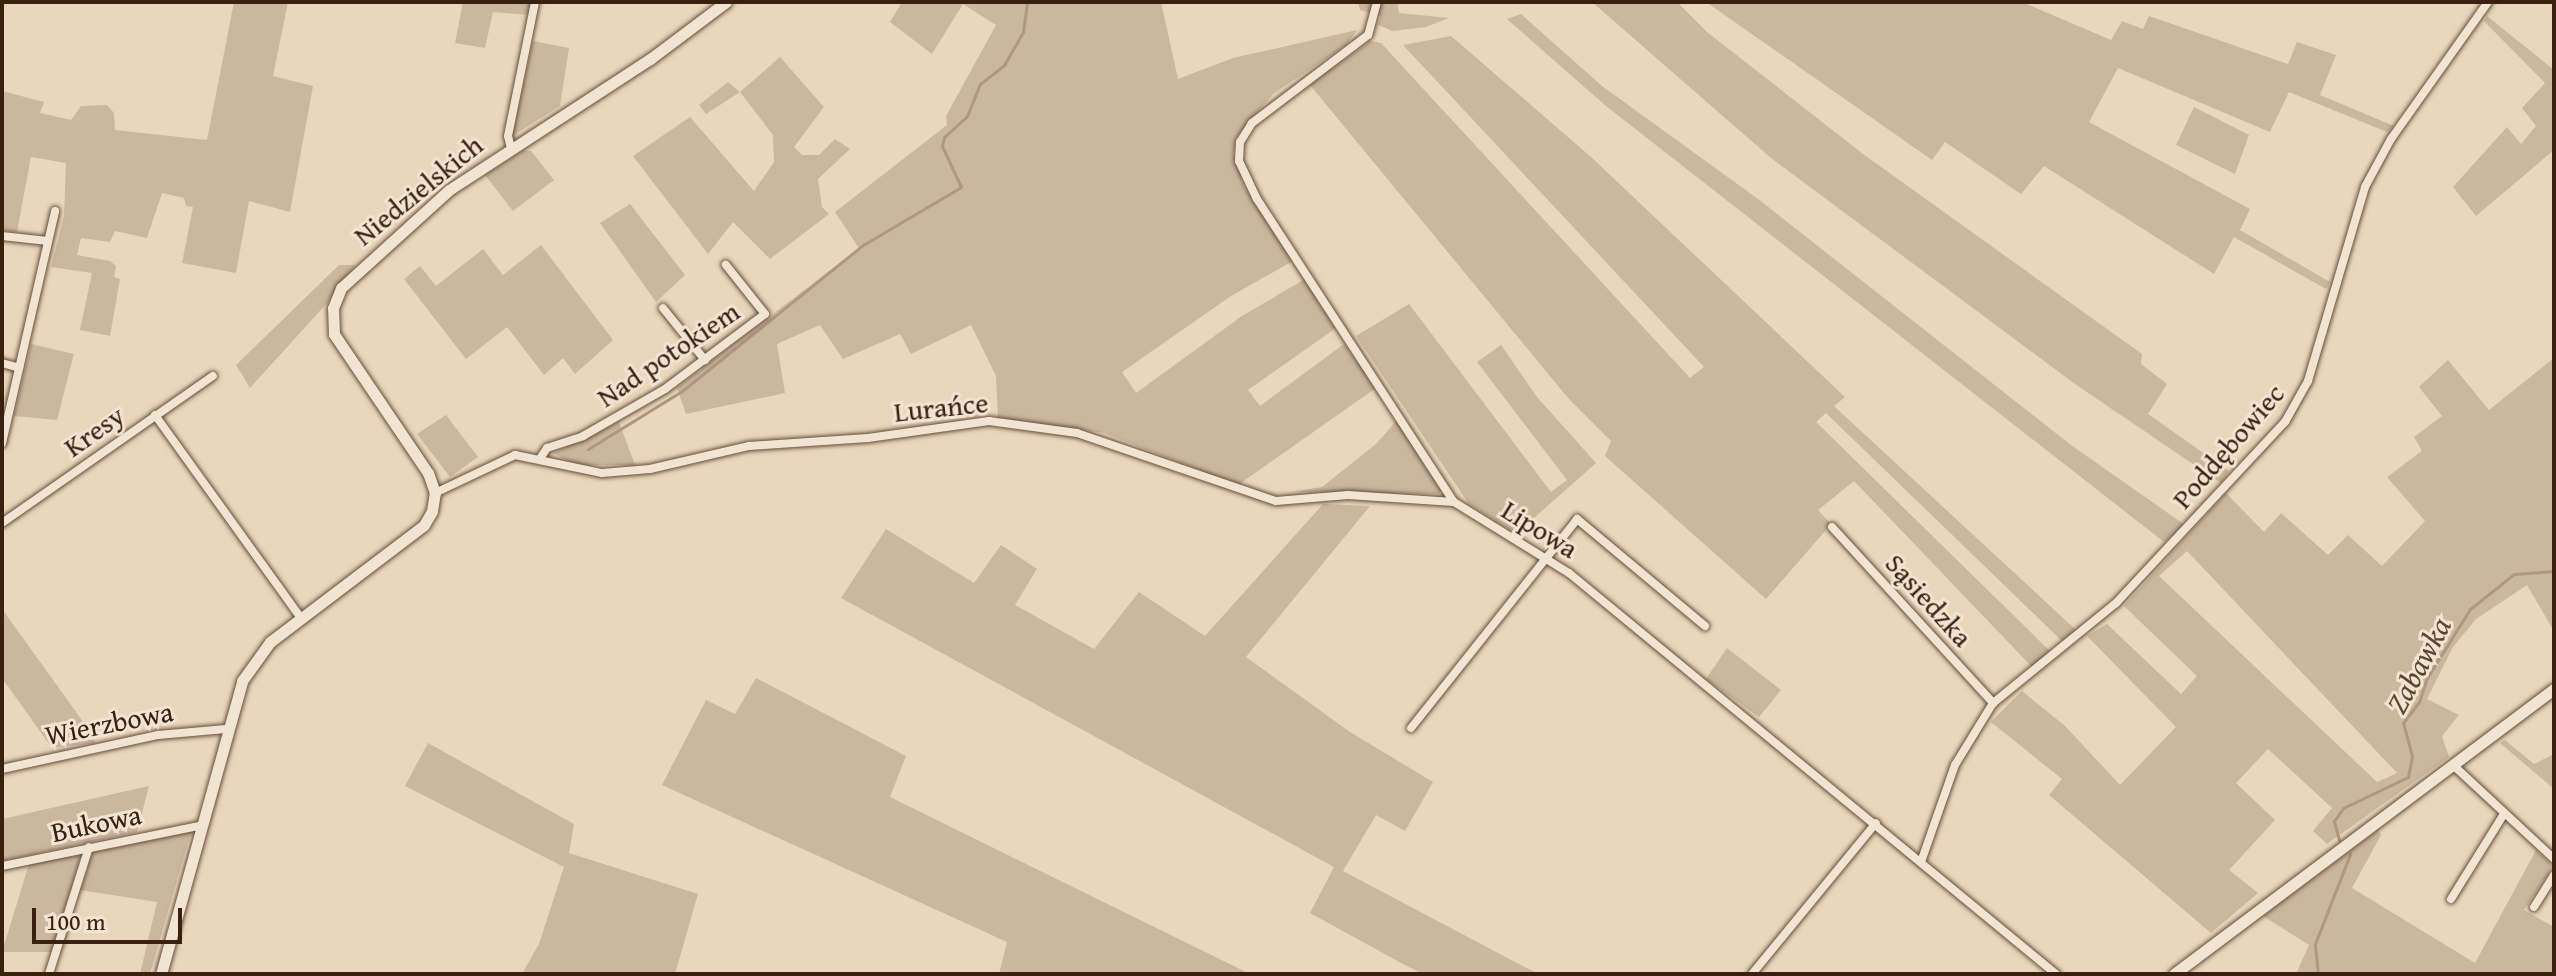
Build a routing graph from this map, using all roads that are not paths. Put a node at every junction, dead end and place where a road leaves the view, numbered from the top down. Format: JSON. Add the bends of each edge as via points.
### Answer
{"nodes":[{"id":1,"x":535,"y":2,"type":"edge"},
{"id":2,"x":726,"y":2,"type":"edge"},
{"id":3,"x":1377,"y":2,"type":"edge"},
{"id":4,"x":2488,"y":2,"type":"edge"},
{"id":5,"x":511,"y":148,"type":"junction"},
{"id":6,"x":55,"y":211,"type":"dead end"},
{"id":7,"x":2,"y":236,"type":"edge"},
{"id":8,"x":48,"y":241,"type":"junction"},
{"id":9,"x":726,"y":265,"type":"dead end"},
{"id":10,"x":663,"y":308,"type":"dead end"},
{"id":11,"x":705,"y":360,"type":"junction"},
{"id":12,"x":2,"y":363,"type":"edge"},
{"id":13,"x":19,"y":368,"type":"junction"},
{"id":14,"x":213,"y":376,"type":"dead end"},
{"id":15,"x":155,"y":415,"type":"junction"},
{"id":16,"x":2,"y":443,"type":"edge"},
{"id":17,"x":541,"y":457,"type":"junction"},
{"id":18,"x":435,"y":493,"type":"junction"},
{"id":19,"x":1454,"y":502,"type":"junction"},
{"id":20,"x":2,"y":523,"type":"edge"},
{"id":21,"x":1832,"y":527,"type":"dead end"},
{"id":22,"x":1548,"y":558,"type":"junction"},
{"id":23,"x":300,"y":617,"type":"junction"},
{"id":24,"x":1705,"y":626,"type":"dead end"},
{"id":25,"x":2554,"y":689,"type":"edge"},
{"id":26,"x":1993,"y":703,"type":"junction"},
{"id":27,"x":1411,"y":728,"type":"dead end"},
{"id":28,"x":226,"y":729,"type":"junction"},
{"id":29,"x":2453,"y":765,"type":"junction"},
{"id":30,"x":2,"y":769,"type":"edge"},
{"id":31,"x":2504,"y":814,"type":"junction"},
{"id":32,"x":1876,"y":823,"type":"junction"},
{"id":33,"x":199,"y":826,"type":"junction"},
{"id":34,"x":89,"y":847,"type":"junction"},
{"id":35,"x":2554,"y":859,"type":"edge"},
{"id":36,"x":1921,"y":862,"type":"junction"},
{"id":37,"x":2,"y":866,"type":"edge"},
{"id":38,"x":2554,"y":875,"type":"edge"},
{"id":39,"x":2451,"y":899,"type":"dead end"},
{"id":40,"x":2534,"y":907,"type":"dead end"},
{"id":41,"x":49,"y":974,"type":"edge"},
{"id":42,"x":161,"y":974,"type":"edge"},
{"id":43,"x":1752,"y":974,"type":"edge"},
{"id":44,"x":2056,"y":974,"type":"edge"},
{"id":45,"x":2174,"y":974,"type":"edge"}],
"edges":[{"from":1,"to":5,"type":"street","via":[[508,136]]},
{"from":2,"to":5,"type":"street","name":"Niedzielskich","via":[[650,59]]},
{"from":3,"to":19,"type":"street","name":"Lipowa","via":[[1368,35],[1252,123],[1240,142],[1239,161],[1257,199]]},
{"from":4,"to":26,"type":"street","name":"Poddębowiec","via":[[2391,139],[2365,187],[2308,381],[2285,422],[2116,603]]},
{"from":5,"to":18,"type":"street","name":"Niedzielskich","via":[[449,190],[368,260],[341,288],[333,308],[339,345],[428,473]]},
{"from":6,"to":8,"type":"street"},
{"from":7,"to":8,"type":"street"},
{"from":8,"to":13,"type":"street"},
{"from":9,"to":11,"type":"street","name":"Nad potokiem","via":[[765,314]]},
{"from":10,"to":11,"type":"street"},
{"from":11,"to":17,"type":"street","name":"Nad potokiem","via":[[615,419],[547,448]]},
{"from":12,"to":13,"type":"street"},
{"from":13,"to":16,"type":"street"},
{"from":14,"to":15,"type":"street","name":"Kresy"},
{"from":15,"to":20,"type":"street","name":"Kresy"},
{"from":15,"to":23,"type":"street"},
{"from":17,"to":18,"type":"street","name":"Lurańce","via":[[515,455],[496,461]]},
{"from":17,"to":19,"type":"street","name":"Lurańce","via":[[602,473],[650,469],[749,446],[868,438],[989,421],[1093,437],[1276,501],[1348,495]]},
{"from":18,"to":23,"type":"street","via":[[424,525]]},
{"from":19,"to":22,"type":"street","name":"Lipowa"},
{"from":21,"to":26,"type":"street","name":"Sąsiedzka"},
{"from":22,"to":24,"type":"street","via":[[1577,519]]},
{"from":22,"to":27,"type":"street"},
{"from":22,"to":32,"type":"street","name":"Lipowa"},
{"from":23,"to":28,"type":"street","via":[[256,658]]},
{"from":25,"to":29,"type":"street"},
{"from":26,"to":36,"type":"street","name":"Poddębowiec","via":[[1955,765]]},
{"from":28,"to":30,"type":"street","name":"Wierzbowa","via":[[158,735]]},
{"from":28,"to":33,"type":"street"},
{"from":29,"to":31,"type":"street"},
{"from":29,"to":45,"type":"street"},
{"from":31,"to":35,"type":"street"},
{"from":31,"to":39,"type":"street"},
{"from":32,"to":36,"type":"street","name":"Lipowa"},
{"from":32,"to":43,"type":"street"},
{"from":33,"to":34,"type":"street","name":"Bukowa"},
{"from":33,"to":42,"type":"street"},
{"from":34,"to":37,"type":"street","name":"Bukowa"},
{"from":34,"to":41,"type":"street"},
{"from":36,"to":44,"type":"street","name":"Lipowa"},
{"from":38,"to":40,"type":"street"}]}
